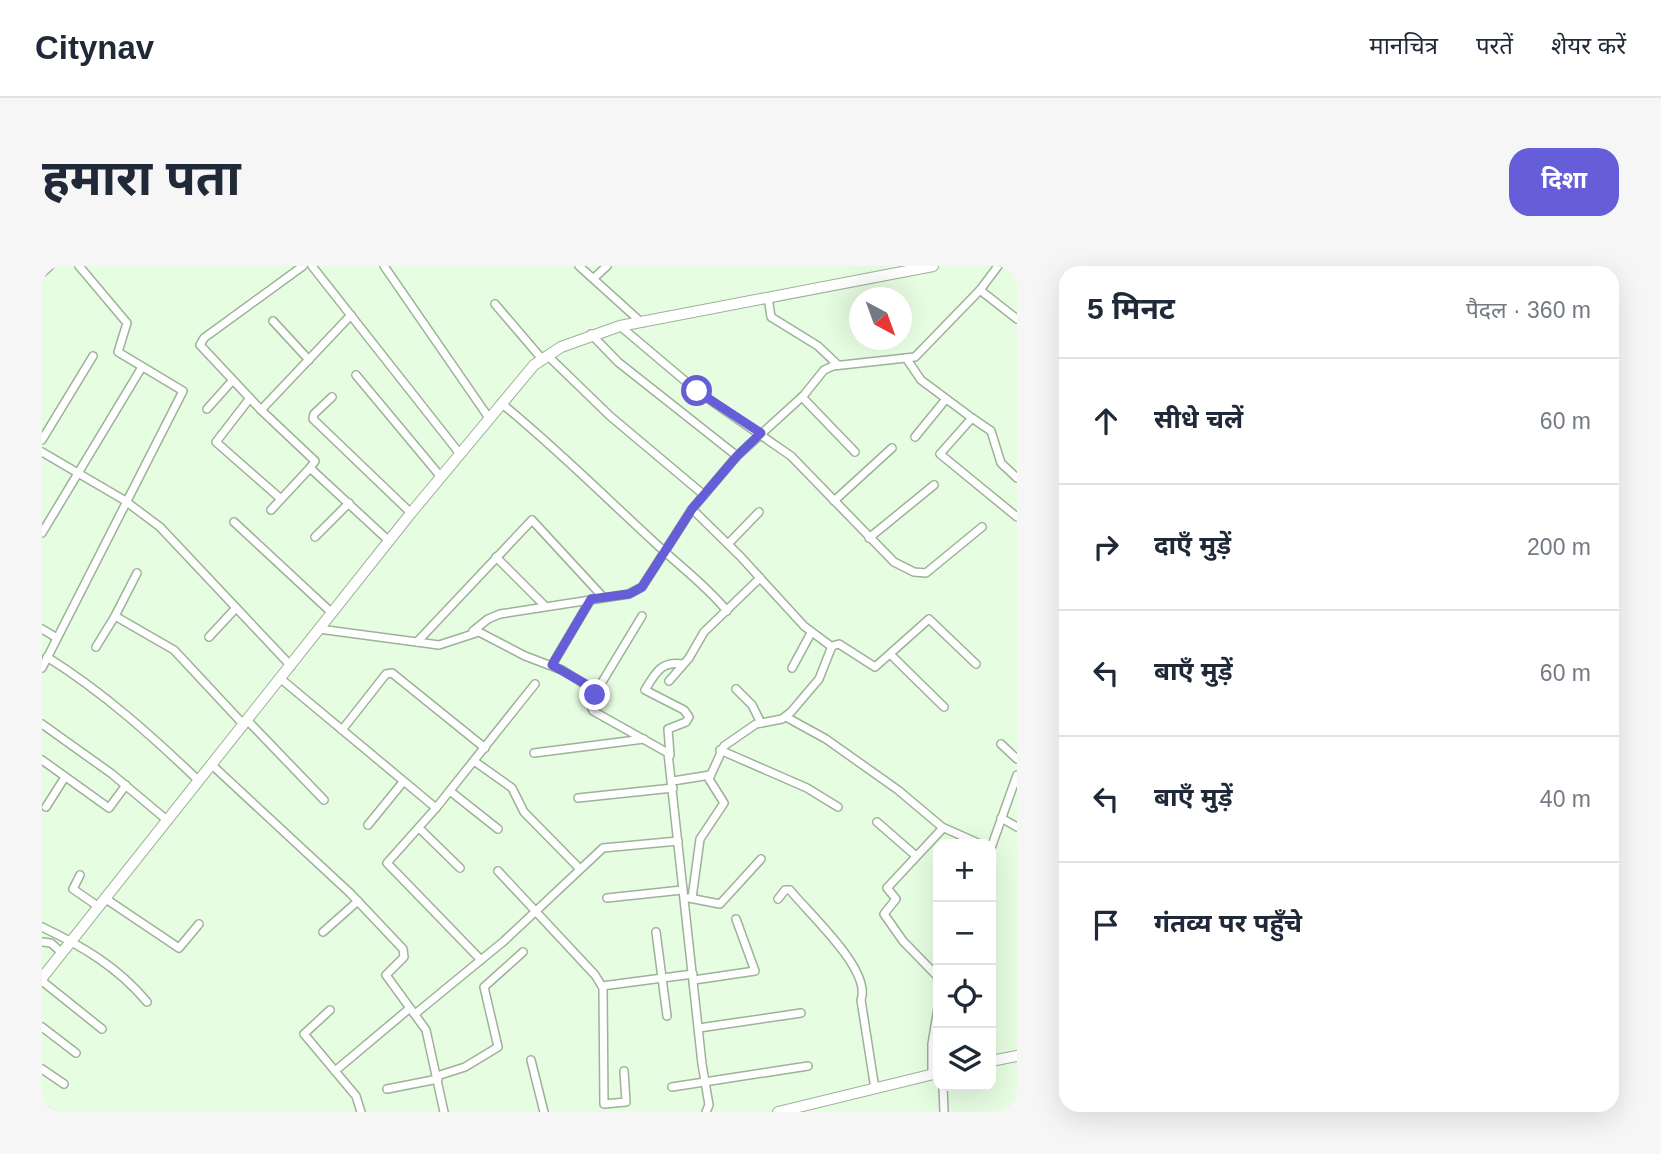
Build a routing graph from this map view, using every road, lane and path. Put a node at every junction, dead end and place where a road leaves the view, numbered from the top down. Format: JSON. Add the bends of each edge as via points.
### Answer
{"nodes":[{"id":1,"x":50,"y":266,"type":"edge"},
{"id":2,"x":79,"y":266,"type":"edge"},
{"id":3,"x":303,"y":266,"type":"edge"},
{"id":4,"x":312,"y":266,"type":"edge"},
{"id":5,"x":384,"y":266,"type":"edge"},
{"id":6,"x":579,"y":266,"type":"edge"},
{"id":7,"x":607,"y":266,"type":"edge"},
{"id":8,"x":933,"y":266,"type":"edge"},
{"id":9,"x":998,"y":266,"type":"edge"},
{"id":10,"x":908,"y":268,"type":"edge"},
{"id":11,"x":42,"y":273,"type":"edge"},
{"id":12,"x":594,"y":278,"type":"junction"},
{"id":13,"x":980,"y":290,"type":"junction"},
{"id":14,"x":768,"y":297,"type":"junction"},
{"id":15,"x":495,"y":304,"type":"dead end"},
{"id":16,"x":351,"y":315,"type":"junction"},
{"id":17,"x":638,"y":319,"type":"junction"},
{"id":18,"x":1017,"y":319,"type":"edge"},
{"id":19,"x":274,"y":321,"type":"dead end"},
{"id":20,"x":620,"y":326,"type":"junction"},
{"id":21,"x":591,"y":334,"type":"junction"},
{"id":22,"x":541,"y":355,"type":"junction"},
{"id":23,"x":93,"y":356,"type":"dead end"},
{"id":24,"x":906,"y":358,"type":"junction"},
{"id":25,"x":309,"y":360,"type":"junction"},
{"id":26,"x":839,"y":366,"type":"junction"},
{"id":27,"x":142,"y":367,"type":"junction"},
{"id":28,"x":356,"y":375,"type":"dead end"},
{"id":29,"x":232,"y":380,"type":"junction"},
{"id":30,"x":332,"y":397,"type":"dead end"},
{"id":31,"x":802,"y":397,"type":"junction"},
{"id":32,"x":250,"y":398,"type":"junction"},
{"id":33,"x":946,"y":399,"type":"junction"},
{"id":34,"x":501,"y":403,"type":"junction"},
{"id":35,"x":207,"y":409,"type":"dead end"},
{"id":36,"x":261,"y":410,"type":"junction"},
{"id":37,"x":486,"y":414,"type":"junction"},
{"id":38,"x":972,"y":418,"type":"junction"},
{"id":39,"x":761,"y":433,"type":"junction"},
{"id":40,"x":915,"y":437,"type":"dead end"},
{"id":41,"x":42,"y":440,"type":"edge"},
{"id":42,"x":892,"y":448,"type":"dead end"},
{"id":43,"x":457,"y":451,"type":"junction"},
{"id":44,"x":42,"y":452,"type":"edge"},
{"id":45,"x":855,"y":452,"type":"dead end"},
{"id":46,"x":737,"y":456,"type":"junction"},
{"id":47,"x":310,"y":468,"type":"junction"},
{"id":48,"x":77,"y":472,"type":"junction"},
{"id":49,"x":439,"y":474,"type":"junction"},
{"id":50,"x":1017,"y":478,"type":"edge"},
{"id":51,"x":934,"y":485,"type":"dead end"},
{"id":52,"x":704,"y":495,"type":"junction"},
{"id":53,"x":281,"y":499,"type":"junction"},
{"id":54,"x":834,"y":501,"type":"junction"},
{"id":55,"x":127,"y":503,"type":"junction"},
{"id":56,"x":349,"y":503,"type":"junction"},
{"id":57,"x":692,"y":509,"type":"junction"},
{"id":58,"x":271,"y":510,"type":"dead end"},
{"id":59,"x":408,"y":510,"type":"junction"},
{"id":60,"x":759,"y":512,"type":"dead end"},
{"id":61,"x":1017,"y":517,"type":"edge"},
{"id":62,"x":234,"y":522,"type":"dead end"},
{"id":63,"x":982,"y":527,"type":"dead end"},
{"id":64,"x":42,"y":533,"type":"edge"},
{"id":65,"x":316,"y":537,"type":"dead end"},
{"id":66,"x":386,"y":538,"type":"junction"},
{"id":67,"x":869,"y":538,"type":"junction"},
{"id":68,"x":728,"y":544,"type":"junction"},
{"id":69,"x":665,"y":552,"type":"junction"},
{"id":70,"x":496,"y":556,"type":"junction"},
{"id":71,"x":137,"y":573,"type":"dead end"},
{"id":72,"x":760,"y":578,"type":"junction"},
{"id":73,"x":603,"y":597,"type":"junction"},
{"id":74,"x":591,"y":599,"type":"junction"},
{"id":75,"x":544,"y":605,"type":"junction"},
{"id":76,"x":236,"y":608,"type":"junction"},
{"id":77,"x":328,"y":609,"type":"junction"},
{"id":78,"x":727,"y":611,"type":"junction"},
{"id":79,"x":115,"y":616,"type":"junction"},
{"id":80,"x":642,"y":616,"type":"dead end"},
{"id":81,"x":42,"y":629,"type":"edge"},
{"id":82,"x":319,"y":629,"type":"junction"},
{"id":83,"x":473,"y":632,"type":"junction"},
{"id":84,"x":811,"y":633,"type":"junction"},
{"id":85,"x":209,"y":637,"type":"dead end"},
{"id":86,"x":57,"y":638,"type":"junction"},
{"id":87,"x":417,"y":642,"type":"junction"},
{"id":88,"x":96,"y":647,"type":"dead end"},
{"id":89,"x":832,"y":647,"type":"junction"},
{"id":90,"x":891,"y":655,"type":"junction"},
{"id":91,"x":47,"y":657,"type":"junction"},
{"id":92,"x":287,"y":662,"type":"junction"},
{"id":93,"x":683,"y":664,"type":"junction"},
{"id":94,"x":976,"y":664,"type":"dead end"},
{"id":95,"x":552,"y":665,"type":"junction"},
{"id":96,"x":792,"y":667,"type":"dead end"},
{"id":97,"x":42,"y":668,"type":"edge"},
{"id":98,"x":281,"y":679,"type":"junction"},
{"id":99,"x":669,"y":681,"type":"dead end"},
{"id":100,"x":536,"y":684,"type":"dead end"},
{"id":101,"x":736,"y":689,"type":"dead end"},
{"id":102,"x":596,"y":692,"type":"junction"},
{"id":103,"x":944,"y":707,"type":"dead end"},
{"id":104,"x":786,"y":717,"type":"junction"},
{"id":105,"x":243,"y":721,"type":"junction"},
{"id":106,"x":761,"y":723,"type":"junction"},
{"id":107,"x":42,"y":724,"type":"edge"},
{"id":108,"x":342,"y":730,"type":"junction"},
{"id":109,"x":644,"y":739,"type":"junction"},
{"id":110,"x":1001,"y":744,"type":"dead end"},
{"id":111,"x":485,"y":748,"type":"junction"},
{"id":112,"x":720,"y":750,"type":"junction"},
{"id":113,"x":534,"y":753,"type":"dead end"},
{"id":114,"x":670,"y":756,"type":"junction"},
{"id":115,"x":1017,"y":759,"type":"edge"},
{"id":116,"x":42,"y":760,"type":"edge"},
{"id":117,"x":474,"y":761,"type":"junction"},
{"id":118,"x":212,"y":765,"type":"junction"},
{"id":119,"x":710,"y":775,"type":"junction"},
{"id":120,"x":1017,"y":775,"type":"edge"},
{"id":121,"x":65,"y":777,"type":"junction"},
{"id":122,"x":195,"y":777,"type":"junction"},
{"id":123,"x":403,"y":782,"type":"junction"},
{"id":124,"x":673,"y":784,"type":"junction"},
{"id":125,"x":126,"y":785,"type":"junction"},
{"id":126,"x":450,"y":791,"type":"junction"},
{"id":127,"x":578,"y":799,"type":"dead end"},
{"id":128,"x":324,"y":800,"type":"dead end"},
{"id":129,"x":46,"y":807,"type":"dead end"},
{"id":130,"x":838,"y":807,"type":"dead end"},
{"id":131,"x":436,"y":808,"type":"junction"},
{"id":132,"x":165,"y":818,"type":"junction"},
{"id":133,"x":1001,"y":818,"type":"junction"},
{"id":134,"x":877,"y":822,"type":"dead end"},
{"id":135,"x":368,"y":825,"type":"dead end"},
{"id":136,"x":1017,"y":827,"type":"edge"},
{"id":137,"x":419,"y":828,"type":"junction"},
{"id":138,"x":943,"y":828,"type":"junction"},
{"id":139,"x":498,"y":829,"type":"dead end"},
{"id":140,"x":968,"y":839,"type":"edge"},
{"id":141,"x":994,"y":839,"type":"edge"},
{"id":142,"x":678,"y":841,"type":"junction"},
{"id":143,"x":916,"y":856,"type":"junction"},
{"id":144,"x":761,"y":859,"type":"dead end"},
{"id":145,"x":460,"y":868,"type":"dead end"},
{"id":146,"x":580,"y":869,"type":"junction"},
{"id":147,"x":498,"y":871,"type":"dead end"},
{"id":148,"x":80,"y":875,"type":"dead end"},
{"id":149,"x":687,"y":896,"type":"junction"},
{"id":150,"x":607,"y":898,"type":"dead end"},
{"id":151,"x":778,"y":899,"type":"dead end"},
{"id":152,"x":358,"y":901,"type":"junction"},
{"id":153,"x":98,"y":903,"type":"junction"},
{"id":154,"x":536,"y":911,"type":"junction"},
{"id":155,"x":736,"y":919,"type":"dead end"},
{"id":156,"x":199,"y":924,"type":"dead end"},
{"id":157,"x":42,"y":927,"type":"edge"},
{"id":158,"x":323,"y":932,"type":"dead end"},
{"id":159,"x":656,"y":932,"type":"dead end"},
{"id":160,"x":70,"y":939,"type":"junction"},
{"id":161,"x":42,"y":942,"type":"edge"},
{"id":162,"x":59,"y":950,"type":"junction"},
{"id":163,"x":523,"y":952,"type":"dead end"},
{"id":164,"x":481,"y":960,"type":"junction"},
{"id":165,"x":933,"y":972,"type":"edge"},
{"id":166,"x":694,"y":977,"type":"junction"},
{"id":167,"x":664,"y":978,"type":"junction"},
{"id":168,"x":42,"y":979,"type":"edge"},
{"id":169,"x":602,"y":986,"type":"junction"},
{"id":170,"x":147,"y":1002,"type":"dead end"},
{"id":171,"x":330,"y":1010,"type":"dead end"},
{"id":172,"x":413,"y":1011,"type":"junction"},
{"id":173,"x":801,"y":1013,"type":"dead end"},
{"id":174,"x":667,"y":1016,"type":"dead end"},
{"id":175,"x":42,"y":1027,"type":"edge"},
{"id":176,"x":703,"y":1027,"type":"junction"},
{"id":177,"x":102,"y":1029,"type":"dead end"},
{"id":178,"x":76,"y":1053,"type":"dead end"},
{"id":179,"x":1017,"y":1056,"type":"edge"},
{"id":180,"x":531,"y":1060,"type":"dead end"},
{"id":181,"x":996,"y":1061,"type":"edge"},
{"id":182,"x":808,"y":1066,"type":"dead end"},
{"id":183,"x":42,"y":1069,"type":"edge"},
{"id":184,"x":335,"y":1071,"type":"junction"},
{"id":185,"x":624,"y":1071,"type":"dead end"},
{"id":186,"x":933,"y":1074,"type":"edge"},
{"id":187,"x":437,"y":1077,"type":"junction"},
{"id":188,"x":708,"y":1080,"type":"junction"},
{"id":189,"x":64,"y":1084,"type":"dead end"},
{"id":190,"x":672,"y":1087,"type":"dead end"},
{"id":191,"x":387,"y":1089,"type":"dead end"},
{"id":192,"x":875,"y":1089,"type":"junction"},
{"id":193,"x":943,"y":1091,"type":"edge"},
{"id":194,"x":42,"y":1107,"type":"edge"},
{"id":195,"x":48,"y":1112,"type":"edge"},
{"id":196,"x":361,"y":1112,"type":"edge"},
{"id":197,"x":444,"y":1112,"type":"edge"},
{"id":198,"x":544,"y":1112,"type":"edge"},
{"id":199,"x":706,"y":1112,"type":"edge"},
{"id":200,"x":778,"y":1112,"type":"edge"},
{"id":201,"x":944,"y":1112,"type":"edge"}],
"edges":[{"from":1,"to":11,"type":"street"},
{"from":2,"to":27,"type":"street","via":[[127,323],[118,352]]},
{"from":3,"to":29,"type":"street","via":[[200,342]]},
{"from":4,"to":16,"type":"street"},
{"from":5,"to":37,"type":"street"},
{"from":6,"to":12,"type":"street"},
{"from":7,"to":12,"type":"street"},
{"from":8,"to":10,"type":"street"},
{"from":9,"to":13,"type":"street"},
{"from":10,"to":14,"type":"street"},
{"from":12,"to":17,"type":"street"},
{"from":13,"to":18,"type":"street"},
{"from":13,"to":24,"type":"street","via":[[918,354]]},
{"from":14,"to":17,"type":"street"},
{"from":14,"to":26,"type":"street","via":[[771,317],[811,340]]},
{"from":15,"to":22,"type":"street"},
{"from":16,"to":25,"type":"street"},
{"from":16,"to":43,"type":"street"},
{"from":17,"to":20,"type":"street"},
{"from":19,"to":25,"type":"street"},
{"from":20,"to":21,"type":"street"},
{"from":20,"to":39,"type":"street","via":[[697,391]]},
{"from":21,"to":22,"type":"street"},
{"from":21,"to":46,"type":"street","via":[[618,362]]},
{"from":22,"to":34,"type":"street"},
{"from":22,"to":52,"type":"street"},
{"from":23,"to":41,"type":"street"},
{"from":24,"to":26,"type":"street"},
{"from":24,"to":33,"type":"street","via":[[918,377]]},
{"from":25,"to":36,"type":"street"},
{"from":26,"to":31,"type":"street","via":[[827,368]]},
{"from":27,"to":48,"type":"street"},
{"from":27,"to":55,"type":"street","via":[[183,391]]},
{"from":28,"to":49,"type":"street"},
{"from":29,"to":32,"type":"street"},
{"from":29,"to":35,"type":"street"},
{"from":30,"to":59,"type":"street","via":[[313,419]]},
{"from":31,"to":39,"type":"street"},
{"from":31,"to":45,"type":"street"},
{"from":32,"to":36,"type":"street"},
{"from":32,"to":53,"type":"street","via":[[216,442]]},
{"from":33,"to":38,"type":"street"},
{"from":33,"to":40,"type":"street"},
{"from":34,"to":37,"type":"street"},
{"from":34,"to":69,"type":"street","via":[[547,440]]},
{"from":36,"to":47,"type":"street","via":[[315,461]]},
{"from":37,"to":43,"type":"street"},
{"from":38,"to":50,"type":"street","via":[[991,431],[1001,463]]},
{"from":38,"to":61,"type":"street","via":[[940,454]]},
{"from":39,"to":46,"type":"street"},
{"from":39,"to":54,"type":"street","via":[[791,456]]},
{"from":42,"to":54,"type":"street"},
{"from":43,"to":49,"type":"street"},
{"from":44,"to":48,"type":"street"},
{"from":46,"to":52,"type":"street"},
{"from":47,"to":53,"type":"street"},
{"from":47,"to":56,"type":"street"},
{"from":48,"to":55,"type":"street"},
{"from":48,"to":64,"type":"street"},
{"from":49,"to":59,"type":"street"},
{"from":51,"to":67,"type":"street"},
{"from":52,"to":57,"type":"street"},
{"from":53,"to":58,"type":"street"},
{"from":54,"to":67,"type":"street"},
{"from":55,"to":76,"type":"street","via":[[170,536]]},
{"from":55,"to":86,"type":"street"},
{"from":56,"to":65,"type":"street"},
{"from":56,"to":66,"type":"street"},
{"from":57,"to":68,"type":"street"},
{"from":57,"to":69,"type":"street"},
{"from":59,"to":66,"type":"street"},
{"from":60,"to":68,"type":"street"},
{"from":62,"to":77,"type":"street"},
{"from":63,"to":67,"type":"street","via":[[926,573],[894,562]]},
{"from":66,"to":77,"type":"street"},
{"from":68,"to":72,"type":"street"},
{"from":69,"to":73,"type":"street","via":[[636,592]]},
{"from":69,"to":78,"type":"street","via":[[700,579]]},
{"from":70,"to":73,"type":"street","via":[[534,520]]},
{"from":70,"to":75,"type":"street"},
{"from":70,"to":87,"type":"street"},
{"from":71,"to":79,"type":"street"},
{"from":72,"to":78,"type":"street"},
{"from":72,"to":84,"type":"street"},
{"from":73,"to":74,"type":"street"},
{"from":74,"to":75,"type":"street"},
{"from":74,"to":95,"type":"street"},
{"from":75,"to":83,"type":"street","via":[[493,617]]},
{"from":76,"to":85,"type":"street"},
{"from":76,"to":92,"type":"street"},
{"from":77,"to":82,"type":"street"},
{"from":78,"to":93,"type":"street","via":[[700,636]]},
{"from":79,"to":88,"type":"street"},
{"from":79,"to":105,"type":"street","via":[[167,645]]},
{"from":80,"to":102,"type":"street"},
{"from":81,"to":86,"type":"street"},
{"from":82,"to":87,"type":"street"},
{"from":82,"to":92,"type":"street"},
{"from":83,"to":87,"type":"street","via":[[445,644]]},
{"from":83,"to":95,"type":"street"},
{"from":84,"to":89,"type":"street"},
{"from":84,"to":96,"type":"street"},
{"from":86,"to":91,"type":"street"},
{"from":89,"to":90,"type":"street","via":[[839,644],[873,667]]},
{"from":89,"to":104,"type":"street","via":[[819,679]]},
{"from":90,"to":94,"type":"street","via":[[929,619]]},
{"from":90,"to":103,"type":"street"},
{"from":91,"to":97,"type":"street"},
{"from":91,"to":122,"type":"street","via":[[110,703]]},
{"from":92,"to":98,"type":"street"},
{"from":93,"to":99,"type":"street"},
{"from":93,"to":114,"type":"street","via":[[661,666],[645,690],[689,717],[668,729]]},
{"from":95,"to":102,"type":"street"},
{"from":98,"to":105,"type":"street"},
{"from":98,"to":108,"type":"street"},
{"from":100,"to":111,"type":"street"},
{"from":101,"to":106,"type":"street"},
{"from":102,"to":109,"type":"street","via":[[593,711]]},
{"from":104,"to":106,"type":"street"},
{"from":104,"to":138,"type":"street","via":[[826,739]]},
{"from":105,"to":118,"type":"street"},
{"from":105,"to":128,"type":"street"},
{"from":106,"to":112,"type":"street"},
{"from":107,"to":125,"type":"street"},
{"from":108,"to":111,"type":"street","via":[[386,674],[392,673]]},
{"from":108,"to":123,"type":"street"},
{"from":109,"to":113,"type":"street"},
{"from":109,"to":114,"type":"street"},
{"from":110,"to":115,"type":"street"},
{"from":111,"to":117,"type":"street"},
{"from":112,"to":119,"type":"street"},
{"from":112,"to":130,"type":"street","via":[[807,788]]},
{"from":114,"to":124,"type":"street"},
{"from":116,"to":121,"type":"street"},
{"from":117,"to":126,"type":"street"},
{"from":117,"to":146,"type":"street","via":[[512,788],[527,815]]},
{"from":118,"to":122,"type":"street"},
{"from":118,"to":152,"type":"street"},
{"from":119,"to":124,"type":"street"},
{"from":119,"to":149,"type":"street","via":[[724,803],[700,839]]},
{"from":120,"to":133,"type":"street"},
{"from":121,"to":125,"type":"street","via":[[109,808]]},
{"from":121,"to":129,"type":"street"},
{"from":122,"to":132,"type":"street"},
{"from":123,"to":131,"type":"street"},
{"from":123,"to":135,"type":"street"},
{"from":124,"to":127,"type":"street"},
{"from":124,"to":142,"type":"street"},
{"from":125,"to":132,"type":"street"},
{"from":126,"to":131,"type":"street"},
{"from":126,"to":139,"type":"street"},
{"from":131,"to":137,"type":"street"},
{"from":132,"to":153,"type":"street"},
{"from":133,"to":136,"type":"street"},
{"from":133,"to":141,"type":"street"},
{"from":134,"to":143,"type":"street"},
{"from":137,"to":145,"type":"street"},
{"from":137,"to":164,"type":"street","via":[[387,864]]},
{"from":138,"to":140,"type":"street"},
{"from":138,"to":143,"type":"street"},
{"from":142,"to":146,"type":"street","via":[[606,847]]},
{"from":142,"to":149,"type":"street"},
{"from":143,"to":165,"type":"street","via":[[887,888],[896,899],[884,914]]},
{"from":144,"to":149,"type":"street","via":[[720,904]]},
{"from":146,"to":154,"type":"street"},
{"from":147,"to":154,"type":"street"},
{"from":148,"to":153,"type":"street","via":[[73,889]]},
{"from":149,"to":150,"type":"street"},
{"from":149,"to":166,"type":"street"},
{"from":151,"to":192,"type":"street","via":[[790,890],[848,957],[863,989]]},
{"from":152,"to":158,"type":"street"},
{"from":152,"to":172,"type":"street","via":[[404,952],[386,974]]},
{"from":153,"to":156,"type":"street","via":[[178,948]]},
{"from":153,"to":160,"type":"street"},
{"from":154,"to":164,"type":"street"},
{"from":154,"to":169,"type":"street"},
{"from":155,"to":166,"type":"street","via":[[756,970]]},
{"from":157,"to":160,"type":"street"},
{"from":159,"to":167,"type":"street"},
{"from":160,"to":162,"type":"street"},
{"from":160,"to":170,"type":"street","via":[[121,974]]},
{"from":161,"to":162,"type":"street"},
{"from":162,"to":168,"type":"street"},
{"from":163,"to":187,"type":"street","via":[[483,989],[495,1021],[498,1047]]},
{"from":164,"to":172,"type":"street"},
{"from":166,"to":167,"type":"street"},
{"from":166,"to":176,"type":"street"},
{"from":167,"to":169,"type":"street"},
{"from":167,"to":174,"type":"street"},
{"from":168,"to":177,"type":"street"},
{"from":169,"to":185,"type":"street","via":[[604,1104],[626,1102]]},
{"from":171,"to":184,"type":"street","via":[[304,1034]]},
{"from":172,"to":184,"type":"street"},
{"from":172,"to":187,"type":"street","via":[[426,1030]]},
{"from":173,"to":176,"type":"street"},
{"from":175,"to":178,"type":"street"},
{"from":176,"to":188,"type":"street"},
{"from":179,"to":181,"type":"street"},
{"from":180,"to":198,"type":"street"},
{"from":182,"to":188,"type":"street"},
{"from":183,"to":189,"type":"street"},
{"from":184,"to":196,"type":"street","via":[[356,1096]]},
{"from":186,"to":192,"type":"street"},
{"from":187,"to":191,"type":"street"},
{"from":187,"to":197,"type":"street"},
{"from":188,"to":190,"type":"street"},
{"from":188,"to":199,"type":"street"},
{"from":192,"to":200,"type":"street"},
{"from":193,"to":201,"type":"street"},
{"from":194,"to":195,"type":"street"}]}
